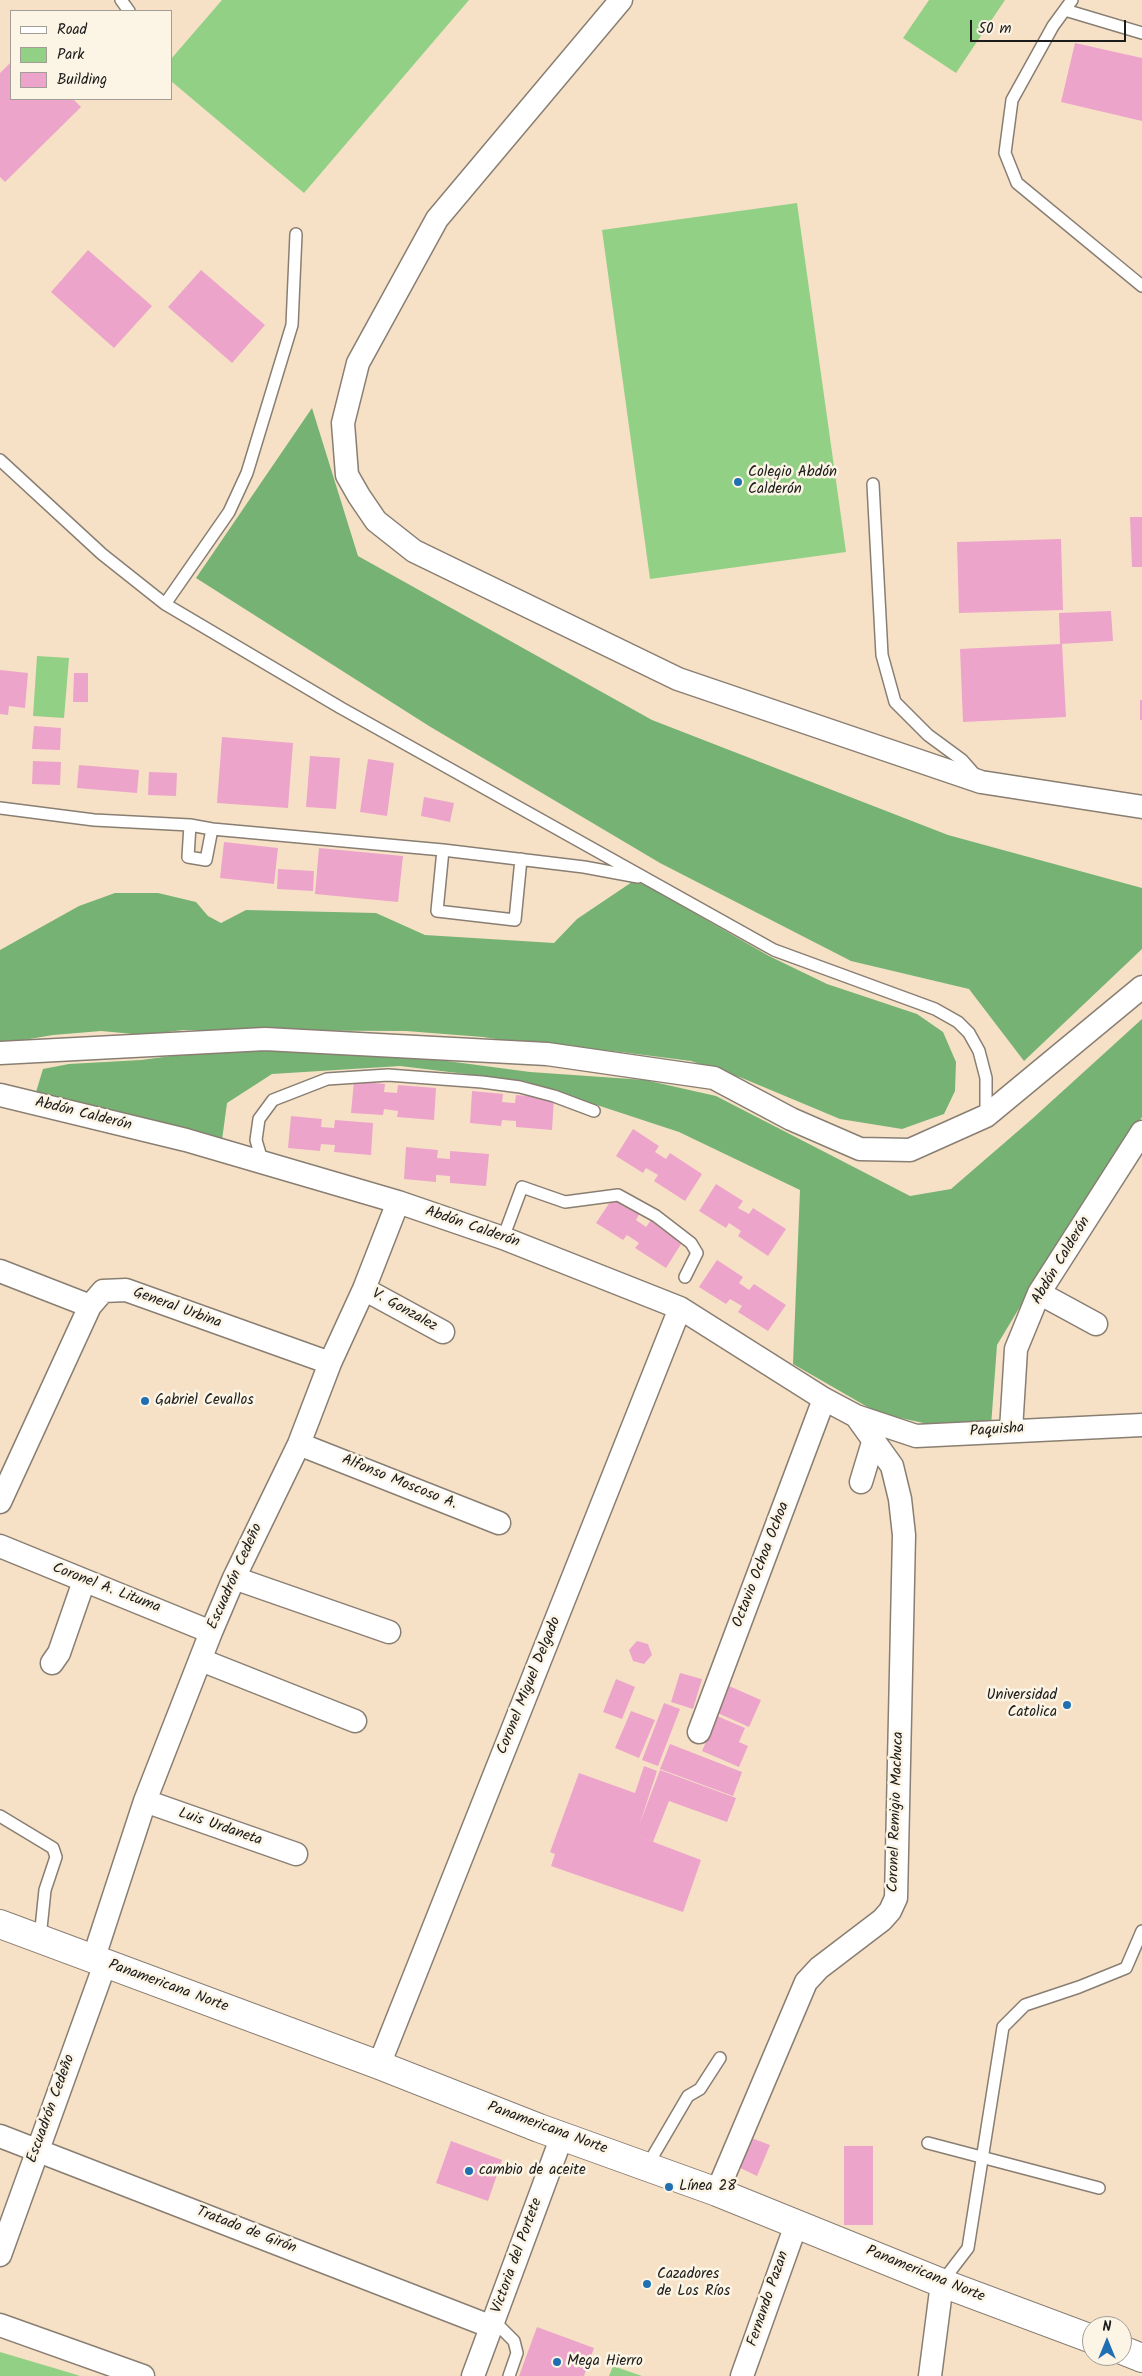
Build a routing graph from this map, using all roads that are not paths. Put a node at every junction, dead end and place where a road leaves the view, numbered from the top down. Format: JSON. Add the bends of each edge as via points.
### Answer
{"nodes":[{"id":1,"x":621,"y":0,"type":"edge"},
{"id":2,"x":1068,"y":5,"type":"edge"},
{"id":3,"x":1142,"y":33,"type":"edge"},
{"id":4,"x":296,"y":234,"type":"dead end"},
{"id":5,"x":1142,"y":286,"type":"edge"},
{"id":6,"x":0,"y":460,"type":"edge"},
{"id":7,"x":873,"y":484,"type":"dead end"},
{"id":8,"x":165,"y":604,"type":"junction"},
{"id":9,"x":981,"y":782,"type":"junction"},
{"id":10,"x":1142,"y":807,"type":"edge"},
{"id":11,"x":0,"y":808,"type":"edge"},
{"id":12,"x":190,"y":825,"type":"junction"},
{"id":13,"x":212,"y":829,"type":"junction"},
{"id":14,"x":443,"y":850,"type":"junction"},
{"id":15,"x":521,"y":859,"type":"junction"},
{"id":16,"x":647,"y":878,"type":"junction"},
{"id":17,"x":1142,"y":987,"type":"edge"},
{"id":18,"x":0,"y":1053,"type":"edge"},
{"id":19,"x":0,"y":1095,"type":"edge"},
{"id":20,"x":594,"y":1111,"type":"dead end"},
{"id":21,"x":986,"y":1116,"type":"junction"},
{"id":22,"x":1142,"y":1132,"type":"edge"},
{"id":23,"x":265,"y":1163,"type":"junction"},
{"id":24,"x":398,"y":1202,"type":"junction"},
{"id":25,"x":503,"y":1238,"type":"junction"},
{"id":26,"x":0,"y":1271,"type":"edge"},
{"id":27,"x":685,"y":1277,"type":"dead end"},
{"id":28,"x":364,"y":1289,"type":"junction"},
{"id":29,"x":1039,"y":1293,"type":"junction"},
{"id":30,"x":90,"y":1306,"type":"junction"},
{"id":31,"x":680,"y":1308,"type":"junction"},
{"id":32,"x":1096,"y":1324,"type":"dead end"},
{"id":33,"x":444,"y":1332,"type":"dead end"},
{"id":34,"x":330,"y":1364,"type":"junction"},
{"id":35,"x":824,"y":1399,"type":"junction"},
{"id":36,"x":856,"y":1416,"type":"junction"},
{"id":37,"x":1142,"y":1425,"type":"edge"},
{"id":38,"x":1011,"y":1430,"type":"junction"},
{"id":39,"x":874,"y":1439,"type":"junction"},
{"id":40,"x":298,"y":1444,"type":"junction"},
{"id":41,"x":892,"y":1466,"type":"joint"},
{"id":42,"x":861,"y":1482,"type":"dead end"},
{"id":43,"x":0,"y":1502,"type":"edge"},
{"id":44,"x":499,"y":1523,"type":"dead end"},
{"id":45,"x":0,"y":1546,"type":"edge"},
{"id":46,"x":234,"y":1578,"type":"junction"},
{"id":47,"x":84,"y":1581,"type":"junction"},
{"id":48,"x":211,"y":1632,"type":"junction"},
{"id":49,"x":389,"y":1632,"type":"dead end"},
{"id":50,"x":201,"y":1660,"type":"junction"},
{"id":51,"x":52,"y":1662,"type":"dead end"},
{"id":52,"x":355,"y":1721,"type":"dead end"},
{"id":53,"x":699,"y":1732,"type":"dead end"},
{"id":54,"x":145,"y":1801,"type":"junction"},
{"id":55,"x":0,"y":1816,"type":"edge"},
{"id":56,"x":296,"y":1854,"type":"dead end"},
{"id":57,"x":0,"y":1924,"type":"edge"},
{"id":58,"x":1142,"y":1930,"type":"edge"},
{"id":59,"x":40,"y":1938,"type":"junction"},
{"id":60,"x":99,"y":1962,"type":"junction"},
{"id":61,"x":720,"y":2058,"type":"dead end"},
{"id":62,"x":379,"y":2065,"type":"junction"},
{"id":63,"x":0,"y":2136,"type":"edge"},
{"id":64,"x":562,"y":2136,"type":"junction"},
{"id":65,"x":928,"y":2143,"type":"dead end"},
{"id":66,"x":37,"y":2150,"type":"junction"},
{"id":67,"x":983,"y":2158,"type":"junction"},
{"id":68,"x":647,"y":2166,"type":"junction"},
{"id":69,"x":1099,"y":2188,"type":"dead end"},
{"id":70,"x":717,"y":2192,"type":"junction"},
{"id":71,"x":796,"y":2222,"type":"junction"},
{"id":72,"x":0,"y":2255,"type":"edge"},
{"id":73,"x":942,"y":2283,"type":"junction"},
{"id":74,"x":493,"y":2324,"type":"junction"},
{"id":75,"x":0,"y":2325,"type":"edge"},
{"id":76,"x":1082,"y":2335,"type":"edge"},
{"id":77,"x":143,"y":2376,"type":"edge"},
{"id":78,"x":474,"y":2376,"type":"edge"},
{"id":79,"x":509,"y":2376,"type":"edge"},
{"id":80,"x":742,"y":2376,"type":"edge"},
{"id":81,"x":930,"y":2376,"type":"edge"}],
"edges":[{"from":1,"to":9,"type":"street","via":[[437,219],[358,363],[343,423],[347,474],[376,522],[414,551],[678,679]]},
{"from":2,"to":3,"type":"lane"},
{"from":2,"to":5,"type":"lane","via":[[1012,100],[1005,153],[1017,183]]},
{"from":4,"to":8,"type":"lane","via":[[292,325],[247,473],[229,512]]},
{"from":6,"to":8,"type":"lane","via":[[102,554]]},
{"from":7,"to":9,"type":"lane","via":[[882,655],[895,702],[928,735],[962,760]]},
{"from":8,"to":16,"type":"lane","via":[[341,708]]},
{"from":9,"to":10,"type":"street"},
{"from":11,"to":12,"type":"lane","via":[[94,820]]},
{"from":12,"to":13,"type":"lane"},
{"from":12,"to":13,"type":"lane","via":[[188,857],[206,860]]},
{"from":13,"to":14,"type":"lane"},
{"from":14,"to":15,"type":"lane"},
{"from":14,"to":15,"type":"lane","via":[[437,911],[515,920]]},
{"from":15,"to":16,"type":"lane"},
{"from":16,"to":21,"type":"lane","via":[[774,950],[935,1008],[958,1022],[979,1051],[986,1078]]},
{"from":17,"to":21,"type":"street"},
{"from":18,"to":21,"type":"street","via":[[265,1039],[547,1054],[714,1078],[860,1149],[910,1150]]},
{"from":19,"to":23,"type":"street","name":"Abdón Calderón","via":[[186,1140]]},
{"from":20,"to":23,"type":"lane","via":[[520,1087],[482,1082],[388,1075],[327,1079],[273,1100],[259,1119],[256,1140]]},
{"from":22,"to":29,"type":"street","name":"Abdón Calderón"},
{"from":23,"to":24,"type":"street","name":"Abdón Calderón"},
{"from":24,"to":25,"type":"street","name":"Abdón Calderón"},
{"from":24,"to":28,"type":"street","name":"Escuadrón Cedeño"},
{"from":25,"to":27,"type":"lane","via":[[522,1187],[565,1202],[618,1195],[656,1216],[692,1243],[697,1253]]},
{"from":25,"to":31,"type":"street","name":"Abdón Calderón"},
{"from":26,"to":30,"type":"street"},
{"from":28,"to":33,"type":"street","name":"V. Gonzalez"},
{"from":28,"to":34,"type":"street","name":"Escuadrón Cedeño"},
{"from":29,"to":32,"type":"street"},
{"from":29,"to":38,"type":"street","name":"Abdón Calderón","via":[[1016,1349]]},
{"from":30,"to":34,"type":"street","name":"General Urbina","via":[[102,1291],[126,1290]]},
{"from":30,"to":43,"type":"street","name":"General Urbina"},
{"from":31,"to":35,"type":"street","name":"Abdón Calderón"},
{"from":31,"to":62,"type":"street","name":"Coronel Miguel Delgado"},
{"from":34,"to":40,"type":"street","name":"Escuadrón Cedeño"},
{"from":35,"to":36,"type":"street","name":"Abdón Calderón"},
{"from":35,"to":53,"type":"street","name":"Octavio Ochoa Ochoa"},
{"from":36,"to":38,"type":"street","name":"Paquisha","via":[[916,1436]]},
{"from":36,"to":39,"type":"street","name":"Abdón Calderón"},
{"from":37,"to":38,"type":"street","name":"Paquisha"},
{"from":39,"to":41,"type":"street","name":"Abdón Calderón"},
{"from":39,"to":42,"type":"street"},
{"from":40,"to":44,"type":"street","name":"Alfonso Moscoso A."},
{"from":40,"to":46,"type":"street","name":"Escuadrón Cedeño"},
{"from":41,"to":70,"type":"street","name":"Coronel Remigio Machuca","via":[[904,1534],[896,1898],[882,1920],[819,1968],[806,1982]]},
{"from":45,"to":47,"type":"street","name":"Coronel A. Lituma"},
{"from":46,"to":48,"type":"street","name":"Escuadrón Cedeño"},
{"from":46,"to":49,"type":"street"},
{"from":47,"to":48,"type":"street","name":"Coronel A. Lituma"},
{"from":47,"to":51,"type":"street","via":[[59,1653]]},
{"from":48,"to":50,"type":"street","name":"Escuadrón Cedeño"},
{"from":50,"to":52,"type":"street"},
{"from":50,"to":54,"type":"street","name":"Escuadrón Cedeño"},
{"from":54,"to":56,"type":"street","name":"Luis Urdaneta"},
{"from":54,"to":60,"type":"street","name":"Escuadrón Cedeño"},
{"from":55,"to":59,"type":"lane","via":[[53,1848],[56,1857],[45,1890]]},
{"from":57,"to":59,"type":"main road","name":"Panamericana Norte"},
{"from":58,"to":67,"type":"lane","via":[[1126,1968],[1025,2005],[1003,2027]]},
{"from":59,"to":60,"type":"main road","name":"Panamericana Norte"},
{"from":60,"to":62,"type":"main road","name":"Panamericana Norte"},
{"from":60,"to":66,"type":"street","name":"Escuadrón Cedeño"},
{"from":61,"to":68,"type":"lane","via":[[700,2089],[688,2096]]},
{"from":62,"to":64,"type":"main road","name":"Panamericana Norte"},
{"from":63,"to":66,"type":"street","name":"Tratado de Girón"},
{"from":64,"to":68,"type":"main road","name":"Panamericana Norte"},
{"from":64,"to":74,"type":"street","name":"Victoria del Portete"},
{"from":65,"to":67,"type":"lane"},
{"from":66,"to":72,"type":"street","name":"Escuadrón Cedeño"},
{"from":66,"to":74,"type":"street","name":"Tratado de Girón"},
{"from":67,"to":69,"type":"lane"},
{"from":67,"to":73,"type":"lane","via":[[968,2248]]},
{"from":68,"to":70,"type":"main road","name":"Panamericana Norte"},
{"from":70,"to":71,"type":"main road","name":"Panamericana Norte"},
{"from":71,"to":73,"type":"main road","name":"Panamericana Norte"},
{"from":71,"to":80,"type":"street","name":"Fernando Pazan"},
{"from":73,"to":76,"type":"main road","name":"Panamericana Norte"},
{"from":73,"to":81,"type":"street"},
{"from":74,"to":78,"type":"street","name":"Victoria del Portete"},
{"from":74,"to":79,"type":"lane","via":[[514,2341],[517,2353]]},
{"from":75,"to":77,"type":"street"}]}
